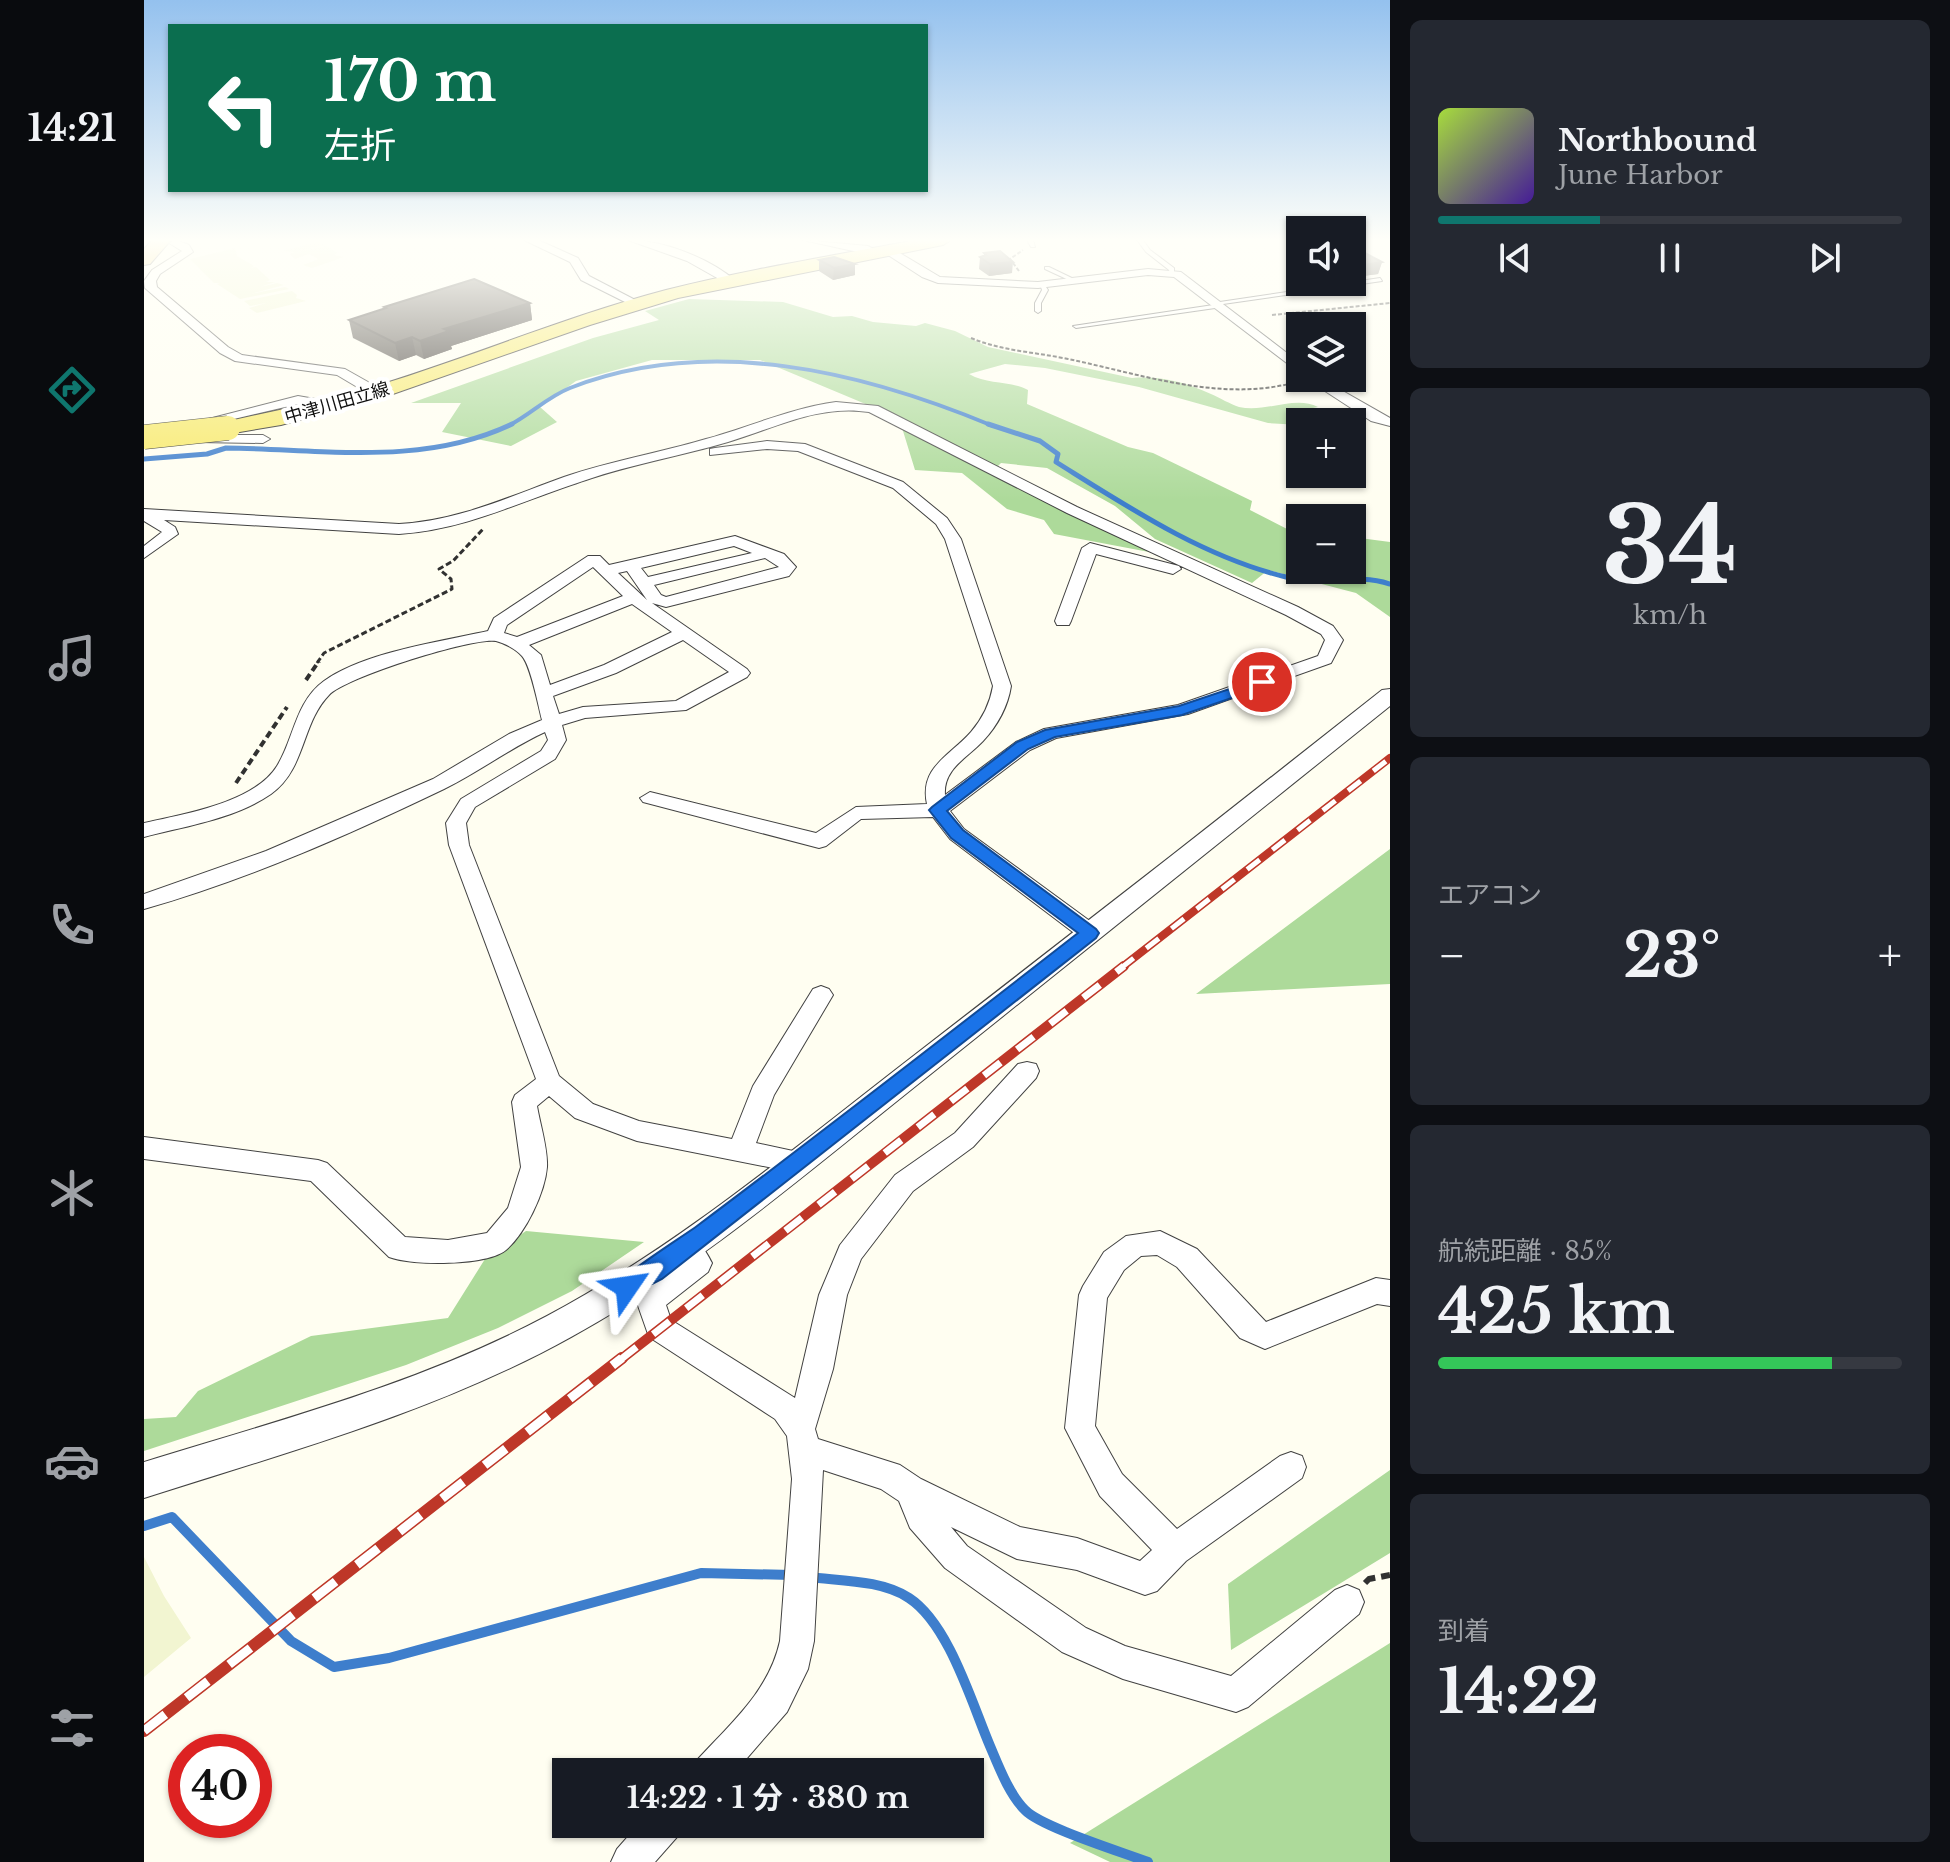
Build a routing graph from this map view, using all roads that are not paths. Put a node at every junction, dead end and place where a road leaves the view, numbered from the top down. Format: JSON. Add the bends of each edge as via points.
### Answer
{"nodes":[{"id":1,"x":197,"y":327,"type":"edge"},
{"id":2,"x":565,"y":327,"type":"edge"},
{"id":3,"x":1247,"y":327,"type":"edge"},
{"id":4,"x":1286,"y":358,"type":"edge"},
{"id":5,"x":1334,"y":392,"type":"edge"},
{"id":6,"x":379,"y":394,"type":"junction"},
{"id":7,"x":321,"y":411,"type":"junction"},
{"id":8,"x":1390,"y":422,"type":"edge"},
{"id":9,"x":144,"y":437,"type":"edge"},
{"id":10,"x":263,"y":439,"type":"dead end"},
{"id":11,"x":646,"y":460,"type":"junction"},
{"id":12,"x":144,"y":514,"type":"edge"},
{"id":13,"x":763,"y":551,"type":"junction"},
{"id":14,"x":144,"y":553,"type":"edge"},
{"id":15,"x":631,"y":565,"type":"junction"},
{"id":16,"x":605,"y":571,"type":"junction"},
{"id":17,"x":638,"y":590,"type":"junction"},
{"id":18,"x":1241,"y":590,"type":"junction"},
{"id":19,"x":1063,"y":621,"type":"dead end"},
{"id":20,"x":682,"y":634,"type":"junction"},
{"id":21,"x":495,"y":635,"type":"junction"},
{"id":22,"x":517,"y":643,"type":"junction"},
{"id":23,"x":544,"y":693,"type":"junction"},
{"id":24,"x":1390,"y":695,"type":"edge"},
{"id":25,"x":553,"y":722,"type":"junction"},
{"id":26,"x":650,"y":798,"type":"dead end"},
{"id":27,"x":938,"y":810,"type":"junction"},
{"id":28,"x":144,"y":830,"type":"edge"},
{"id":29,"x":144,"y":902,"type":"edge"},
{"id":30,"x":1090,"y":933,"type":"junction"},
{"id":31,"x":821,"y":995,"type":"dead end"},
{"id":32,"x":1027,"y":1071,"type":"dead end"},
{"id":33,"x":549,"y":1082,"type":"junction"},
{"id":34,"x":144,"y":1148,"type":"edge"},
{"id":35,"x":740,"y":1151,"type":"junction"},
{"id":36,"x":798,"y":1162,"type":"junction"},
{"id":37,"x":686,"y":1248,"type":"junction"},
{"id":38,"x":1390,"y":1293,"type":"edge"},
{"id":39,"x":803,"y":1440,"type":"junction"},
{"id":40,"x":1291,"y":1467,"type":"dead end"},
{"id":41,"x":144,"y":1480,"type":"edge"},
{"id":42,"x":910,"y":1490,"type":"junction"},
{"id":43,"x":1175,"y":1550,"type":"junction"},
{"id":44,"x":1347,"y":1602,"type":"dead end"},
{"id":45,"x":723,"y":1758,"type":"edge"},
{"id":46,"x":651,"y":1838,"type":"edge"},
{"id":47,"x":630,"y":1862,"type":"edge"}],
"edges":[{"from":1,"to":6,"type":"street","via":[[224,350],[257,362],[340,372]]},
{"from":2,"to":6,"type":"main road","name":"中津川田立線"},
{"from":3,"to":4,"type":"street"},
{"from":5,"to":8,"type":"street"},
{"from":6,"to":7,"type":"main road","name":"中津川田立線"},
{"from":7,"to":9,"type":"main road","name":"中津川田立線","bridge":true},
{"from":7,"to":10,"type":"street","via":[[310,402],[282,402],[149,438],[164,444]]},
{"from":11,"to":12,"type":"street","via":[[579,477],[436,528]]},
{"from":11,"to":18,"type":"street","via":[[783,418],[859,405]]},
{"from":11,"to":27,"type":"street","via":[[767,445],[800,447],[898,485],[942,521],[953,539],[1002,686],[999,704],[978,736],[941,769],[934,791]]},
{"from":12,"to":14,"type":"street","via":[[170,530]]},
{"from":13,"to":15,"type":"street","via":[[735,541]]},
{"from":13,"to":17,"type":"street"},
{"from":13,"to":17,"type":"street","via":[[788,567],[783,573],[666,602]]},
{"from":15,"to":16,"type":"street"},
{"from":15,"to":17,"type":"street"},
{"from":16,"to":17,"type":"street"},
{"from":16,"to":21,"type":"street","via":[[594,559],[500,622]]},
{"from":17,"to":20,"type":"street"},
{"from":17,"to":22,"type":"street"},
{"from":18,"to":19,"type":"street","via":[[1220,591],[1169,567],[1090,548]]},
{"from":18,"to":27,"type":"street","via":[[1327,630],[1334,640],[1325,659],[1182,710],[1051,733],[1023,746]]},
{"from":20,"to":23,"type":"street"},
{"from":20,"to":25,"type":"street","via":[[741,673],[680,706],[583,713]]},
{"from":21,"to":22,"type":"street"},
{"from":21,"to":28,"type":"street","via":[[351,673],[329,685],[315,701],[285,770],[261,791],[209,814]]},
{"from":22,"to":23,"type":"street","via":[[532,655]]},
{"from":23,"to":25,"type":"street"},
{"from":24,"to":30,"type":"street"},
{"from":25,"to":29,"type":"street","via":[[440,783],[273,856]]},
{"from":25,"to":33,"type":"street","via":[[557,740],[548,755],[468,803],[456,823],[459,845]]},
{"from":26,"to":27,"type":"street","via":[[819,841],[856,813]]},
{"from":27,"to":30,"type":"street","via":[[957,834]]},
{"from":30,"to":36,"type":"street"},
{"from":31,"to":35,"type":"street","via":[[762,1093]]},
{"from":32,"to":39,"type":"street","via":[[964,1140],[904,1183],[850,1253],[833,1295]]},
{"from":33,"to":34,"type":"street","via":[[524,1102],[534,1167],[519,1214],[495,1243],[448,1252],[399,1249],[318,1171]]},
{"from":33,"to":35,"type":"street","via":[[584,1111],[637,1131]]},
{"from":35,"to":36,"type":"street"},
{"from":36,"to":37,"type":"street"},
{"from":37,"to":39,"type":"street","via":[[698,1263],[650,1300],[659,1328],[786,1409]]},
{"from":37,"to":41,"type":"street","via":[[558,1328],[471,1370]]},
{"from":38,"to":43,"type":"street","via":[[1376,1291],[1265,1336],[1250,1329],[1187,1258],[1160,1243],[1136,1244],[1114,1261],[1093,1295],[1080,1428],[1111,1485]]},
{"from":39,"to":42,"type":"street"},
{"from":39,"to":45,"type":"street","via":[[808,1479],[791,1669],[775,1700]]},
{"from":40,"to":43,"type":"street"},
{"from":42,"to":43,"type":"street","via":[[1017,1543],[1077,1554],[1145,1579]]},
{"from":42,"to":44,"type":"street","via":[[921,1517],[956,1557],[1074,1640],[1123,1662],[1236,1695]]},
{"from":46,"to":47,"type":"street"}]}
